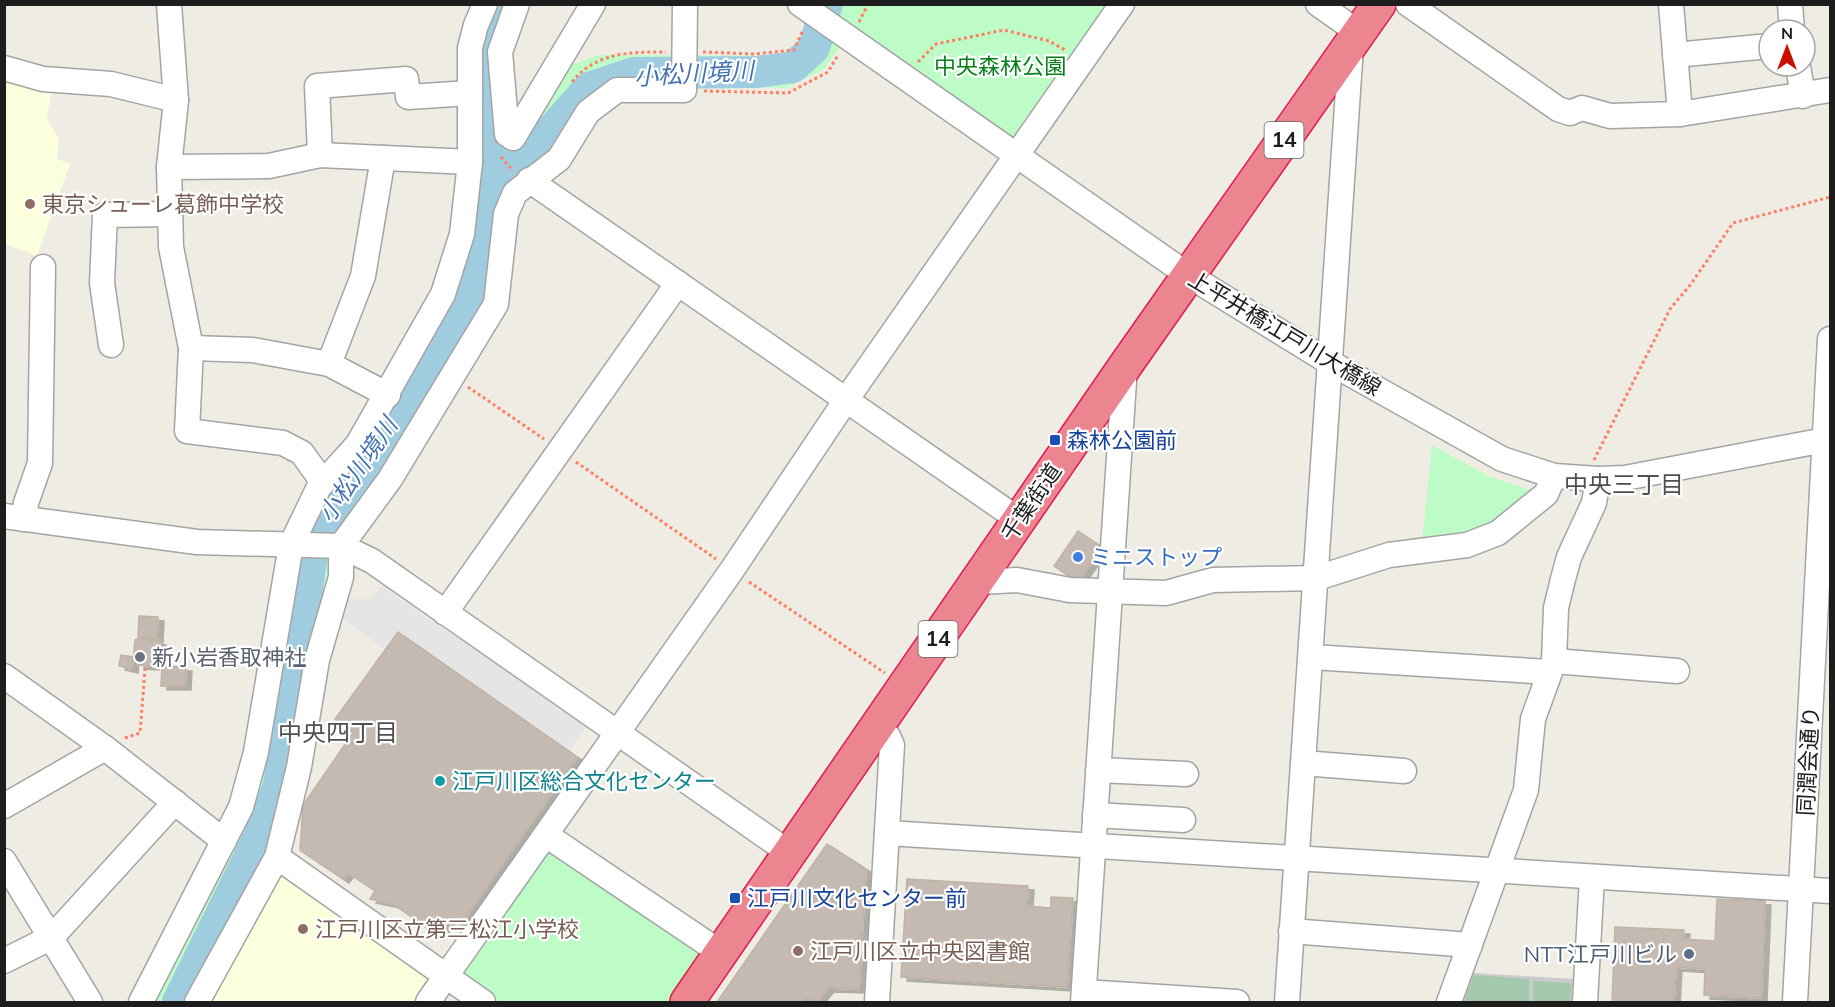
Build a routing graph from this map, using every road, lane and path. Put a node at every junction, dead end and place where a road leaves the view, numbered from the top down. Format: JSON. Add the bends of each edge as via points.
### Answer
{"nodes":[{"id":1,"x":170,"y":4,"type":"edge"},
{"id":2,"x":485,"y":4,"type":"edge"},
{"id":3,"x":517,"y":4,"type":"edge"},
{"id":4,"x":593,"y":4,"type":"edge"},
{"id":5,"x":685,"y":4,"type":"edge"},
{"id":6,"x":1122,"y":4,"type":"edge"},
{"id":7,"x":1318,"y":4,"type":"edge"},
{"id":8,"x":1378,"y":4,"type":"edge"},
{"id":9,"x":1408,"y":4,"type":"edge"},
{"id":10,"x":1671,"y":4,"type":"edge"},
{"id":11,"x":814,"y":13,"type":"edge"},
{"id":12,"x":1355,"y":39,"type":"junction"},
{"id":13,"x":848,"y":40,"type":"junction"},
{"id":14,"x":1757,"y":47,"type":"edge"},
{"id":15,"x":1675,"y":55,"type":"junction"},
{"id":16,"x":1083,"y":60,"type":"junction"},
{"id":17,"x":4,"y":68,"type":"edge"},
{"id":18,"x":684,"y":76,"type":"junction"},
{"id":19,"x":902,"y":78,"type":"junction"},
{"id":20,"x":1799,"y":78,"type":"edge"},
{"id":21,"x":1830,"y":90,"type":"edge"},
{"id":22,"x":470,"y":93,"type":"junction"},
{"id":23,"x":1803,"y":96,"type":"junction"},
{"id":24,"x":176,"y":100,"type":"junction"},
{"id":25,"x":1680,"y":114,"type":"junction"},
{"id":26,"x":320,"y":155,"type":"junction"},
{"id":27,"x":1016,"y":157,"type":"junction"},
{"id":28,"x":382,"y":158,"type":"junction"},
{"id":29,"x":470,"y":162,"type":"junction"},
{"id":30,"x":169,"y":167,"type":"junction"},
{"id":31,"x":529,"y":180,"type":"junction"},
{"id":32,"x":1830,"y":197,"type":"edge"},
{"id":33,"x":170,"y":214,"type":"junction"},
{"id":34,"x":43,"y":267,"type":"dead end"},
{"id":35,"x":1188,"y":275,"type":"junction"},
{"id":36,"x":678,"y":283,"type":"junction"},
{"id":37,"x":1691,"y":284,"type":"dead end"},
{"id":38,"x":1830,"y":339,"type":"edge"},
{"id":39,"x":111,"y":345,"type":"dead end"},
{"id":40,"x":191,"y":348,"type":"junction"},
{"id":41,"x":1329,"y":362,"type":"junction"},
{"id":42,"x":329,"y":364,"type":"junction"},
{"id":43,"x":1125,"y":366,"type":"junction"},
{"id":44,"x":452,"y":375,"type":"junction"},
{"id":45,"x":388,"y":395,"type":"junction"},
{"id":46,"x":846,"y":400,"type":"junction"},
{"id":47,"x":1828,"y":439,"type":"edge"},
{"id":48,"x":560,"y":450,"type":"junction"},
{"id":49,"x":1554,"y":476,"type":"junction"},
{"id":50,"x":1598,"y":479,"type":"junction"},
{"id":51,"x":322,"y":481,"type":"junction"},
{"id":52,"x":14,"y":518,"type":"edge"},
{"id":53,"x":1019,"y":520,"type":"junction"},
{"id":54,"x":1825,"y":532,"type":"edge"},
{"id":55,"x":317,"y":545,"type":"junction"},
{"id":56,"x":732,"y":570,"type":"junction"},
{"id":57,"x":1317,"y":578,"type":"junction"},
{"id":58,"x":978,"y":582,"type":"junction"},
{"id":59,"x":1111,"y":592,"type":"junction"},
{"id":60,"x":445,"y":613,"type":"junction"},
{"id":61,"x":1311,"y":657,"type":"junction"},
{"id":62,"x":1551,"y":667,"type":"junction"},
{"id":63,"x":145,"y":669,"type":"dead end"},
{"id":64,"x":1677,"y":671,"type":"dead end"},
{"id":65,"x":4,"y":676,"type":"edge"},
{"id":66,"x":906,"y":687,"type":"junction"},
{"id":67,"x":877,"y":729,"type":"junction"},
{"id":68,"x":617,"y":732,"type":"junction"},
{"id":69,"x":105,"y":748,"type":"junction"},
{"id":70,"x":1303,"y":763,"type":"junction"},
{"id":71,"x":1098,"y":770,"type":"junction"},
{"id":72,"x":1404,"y":771,"type":"dead end"},
{"id":73,"x":1186,"y":774,"type":"dead end"},
{"id":74,"x":175,"y":802,"type":"junction"},
{"id":75,"x":4,"y":806,"type":"edge"},
{"id":76,"x":1095,"y":815,"type":"junction"},
{"id":77,"x":1183,"y":820,"type":"dead end"},
{"id":78,"x":887,"y":833,"type":"junction"},
{"id":79,"x":546,"y":835,"type":"junction"},
{"id":80,"x":224,"y":841,"type":"junction"},
{"id":81,"x":1092,"y":848,"type":"junction"},
{"id":82,"x":791,"y":854,"type":"junction"},
{"id":83,"x":277,"y":857,"type":"junction"},
{"id":84,"x":1295,"y":859,"type":"junction"},
{"id":85,"x":4,"y":861,"type":"edge"},
{"id":86,"x":1496,"y":871,"type":"junction"},
{"id":87,"x":1592,"y":877,"type":"junction"},
{"id":88,"x":1801,"y":889,"type":"junction"},
{"id":89,"x":1830,"y":891,"type":"edge"},
{"id":90,"x":1291,"y":931,"type":"junction"},
{"id":91,"x":52,"y":938,"type":"junction"},
{"id":92,"x":1470,"y":945,"type":"junction"},
{"id":93,"x":721,"y":953,"type":"junction"},
{"id":94,"x":4,"y":961,"type":"edge"},
{"id":95,"x":446,"y":976,"type":"junction"},
{"id":96,"x":1084,"y":997,"type":"edge"},
{"id":97,"x":90,"y":1002,"type":"edge"},
{"id":98,"x":141,"y":1002,"type":"edge"},
{"id":99,"x":197,"y":1002,"type":"edge"},
{"id":100,"x":428,"y":1002,"type":"edge"},
{"id":101,"x":483,"y":1002,"type":"edge"},
{"id":102,"x":687,"y":1002,"type":"edge"},
{"id":103,"x":877,"y":1002,"type":"edge"},
{"id":104,"x":1237,"y":1002,"type":"edge"},
{"id":105,"x":1287,"y":1002,"type":"edge"},
{"id":106,"x":1449,"y":1002,"type":"edge"},
{"id":107,"x":1585,"y":1002,"type":"edge"},
{"id":108,"x":1795,"y":1002,"type":"edge"}],
"edges":[{"from":1,"to":24,"type":"street"},
{"from":2,"to":22,"type":"street","via":[[470,48]]},
{"from":3,"to":4,"type":"street","via":[[500,52],[507,134],[513,138]]},
{"from":5,"to":18,"type":"street"},
{"from":6,"to":16,"type":"street"},
{"from":7,"to":12,"type":"street"},
{"from":8,"to":12,"type":"highway","name":"千葉街道","number":"14"},
{"from":9,"to":25,"type":"street","via":[[1558,109],[1570,113],[1582,108],[1610,116]]},
{"from":10,"to":15,"type":"street"},
{"from":11,"to":13,"type":"street","name":"上平井橋江戸川大橋線"},
{"from":12,"to":35,"type":"highway","name":"千葉街道","number":"14"},
{"from":12,"to":41,"type":"street"},
{"from":13,"to":18,"type":"path","via":[[828,72],[788,93]]},
{"from":13,"to":19,"type":"street","name":"上平井橋江戸川大橋線"},
{"from":14,"to":15,"type":"street"},
{"from":15,"to":25,"type":"street"},
{"from":16,"to":19,"type":"path","via":[[1049,41],[1004,30],[936,44]]},
{"from":16,"to":27,"type":"street"},
{"from":17,"to":24,"type":"street","via":[[43,79],[111,84]]},
{"from":18,"to":31,"type":"street","via":[[616,90],[588,112],[559,159]]},
{"from":19,"to":27,"type":"street","name":"上平井橋江戸川大橋線"},
{"from":20,"to":23,"type":"street"},
{"from":21,"to":23,"type":"street"},
{"from":22,"to":26,"type":"street","via":[[408,97],[406,79],[316,86]]},
{"from":22,"to":29,"type":"street"},
{"from":23,"to":25,"type":"street"},
{"from":24,"to":30,"type":"street"},
{"from":26,"to":28,"type":"street"},
{"from":26,"to":30,"type":"street","via":[[269,166]]},
{"from":27,"to":35,"type":"street","name":"上平井橋江戸川大橋線"},
{"from":27,"to":46,"type":"street"},
{"from":28,"to":29,"type":"street"},
{"from":28,"to":42,"type":"street","via":[[363,276]]},
{"from":29,"to":45,"type":"street","via":[[462,234],[443,294]]},
{"from":30,"to":33,"type":"street"},
{"from":31,"to":36,"type":"street"},
{"from":31,"to":44,"type":"street","via":[[515,193],[506,214],[496,304]]},
{"from":32,"to":37,"type":"path","via":[[1733,223]]},
{"from":33,"to":39,"type":"street","via":[[105,215],[102,283]]},
{"from":33,"to":40,"type":"street","via":[[171,247]]},
{"from":34,"to":52,"type":"street","via":[[40,463],[26,503]]},
{"from":35,"to":41,"type":"street","name":"上平井橋江戸川大橋線"},
{"from":35,"to":43,"type":"highway","name":"千葉街道","number":"14"},
{"from":36,"to":46,"type":"street"},
{"from":36,"to":48,"type":"street"},
{"from":38,"to":47,"type":"street","name":"同潤会通り"},
{"from":40,"to":42,"type":"street","via":[[253,350]]},
{"from":40,"to":51,"type":"street","via":[[187,431],[283,443],[302,453]]},
{"from":41,"to":49,"type":"street","name":"上平井橋江戸川大橋線","via":[[1502,459]]},
{"from":41,"to":57,"type":"street"},
{"from":42,"to":45,"type":"street"},
{"from":43,"to":53,"type":"highway","name":"千葉街道","number":"14"},
{"from":43,"to":59,"type":"street"},
{"from":44,"to":48,"type":"path"},
{"from":44,"to":55,"type":"street","via":[[390,479]]},
{"from":45,"to":51,"type":"street","via":[[358,444]]},
{"from":46,"to":53,"type":"street"},
{"from":46,"to":56,"type":"street"},
{"from":47,"to":50,"type":"street","name":"上平井橋江戸川大橋線","via":[[1625,478]]},
{"from":47,"to":54,"type":"street","name":"同潤会通り"},
{"from":48,"to":56,"type":"path"},
{"from":48,"to":60,"type":"street"},
{"from":49,"to":50,"type":"street","name":"上平井橋江戸川大橋線"},
{"from":49,"to":57,"type":"street","via":[[1546,494],[1498,533],[1467,545],[1389,555]]},
{"from":50,"to":62,"type":"street","via":[[1594,502],[1569,556],[1563,579],[1556,608]]},
{"from":51,"to":55,"type":"street"},
{"from":52,"to":55,"type":"street","via":[[196,542]]},
{"from":53,"to":58,"type":"highway","name":"千葉街道","number":"14"},
{"from":54,"to":88,"type":"street","name":"同潤会通り"},
{"from":55,"to":60,"type":"street","via":[[372,561]]},
{"from":55,"to":80,"type":"street","via":[[241,807]]},
{"from":55,"to":83,"type":"street","via":[[341,577],[317,660],[299,767]]},
{"from":56,"to":66,"type":"path"},
{"from":56,"to":68,"type":"street"},
{"from":57,"to":59,"type":"street","via":[[1213,580],[1166,593]]},
{"from":57,"to":61,"type":"street"},
{"from":58,"to":59,"type":"street","via":[[1017,580],[1070,590]]},
{"from":58,"to":66,"type":"highway","name":"千葉街道","number":"14"},
{"from":59,"to":71,"type":"street"},
{"from":60,"to":68,"type":"street"},
{"from":61,"to":62,"type":"street"},
{"from":61,"to":70,"type":"street"},
{"from":62,"to":64,"type":"street"},
{"from":62,"to":86,"type":"street","via":[[1533,719],[1526,790]]},
{"from":63,"to":69,"type":"path","via":[[140,733]]},
{"from":65,"to":69,"type":"street"},
{"from":66,"to":67,"type":"highway","name":"千葉街道","number":"14"},
{"from":67,"to":78,"type":"street","via":[[888,736],[892,745]]},
{"from":67,"to":82,"type":"highway","name":"千葉街道","number":"14"},
{"from":68,"to":79,"type":"street"},
{"from":68,"to":82,"type":"street"},
{"from":69,"to":74,"type":"street"},
{"from":69,"to":75,"type":"street"},
{"from":70,"to":72,"type":"street"},
{"from":70,"to":84,"type":"street"},
{"from":71,"to":73,"type":"street"},
{"from":71,"to":76,"type":"street"},
{"from":74,"to":80,"type":"street"},
{"from":74,"to":91,"type":"street"},
{"from":76,"to":77,"type":"street"},
{"from":76,"to":81,"type":"street"},
{"from":78,"to":81,"type":"street"},
{"from":78,"to":103,"type":"street"},
{"from":79,"to":93,"type":"street"},
{"from":79,"to":95,"type":"street"},
{"from":80,"to":98,"type":"street"},
{"from":81,"to":84,"type":"street"},
{"from":81,"to":96,"type":"street"},
{"from":82,"to":93,"type":"highway","name":"千葉街道","number":"14"},
{"from":83,"to":95,"type":"street"},
{"from":83,"to":99,"type":"street"},
{"from":84,"to":86,"type":"street"},
{"from":84,"to":90,"type":"street"},
{"from":85,"to":91,"type":"street"},
{"from":86,"to":87,"type":"street"},
{"from":86,"to":92,"type":"street"},
{"from":87,"to":88,"type":"street"},
{"from":87,"to":107,"type":"street"},
{"from":88,"to":89,"type":"street"},
{"from":88,"to":108,"type":"street","name":"同潤会通り"},
{"from":90,"to":92,"type":"street"},
{"from":90,"to":105,"type":"street"},
{"from":91,"to":94,"type":"street"},
{"from":91,"to":97,"type":"street"},
{"from":92,"to":106,"type":"street"},
{"from":93,"to":102,"type":"highway","name":"千葉街道","number":"14"},
{"from":95,"to":100,"type":"street"},
{"from":95,"to":101,"type":"street"},
{"from":96,"to":104,"type":"street"}]}
